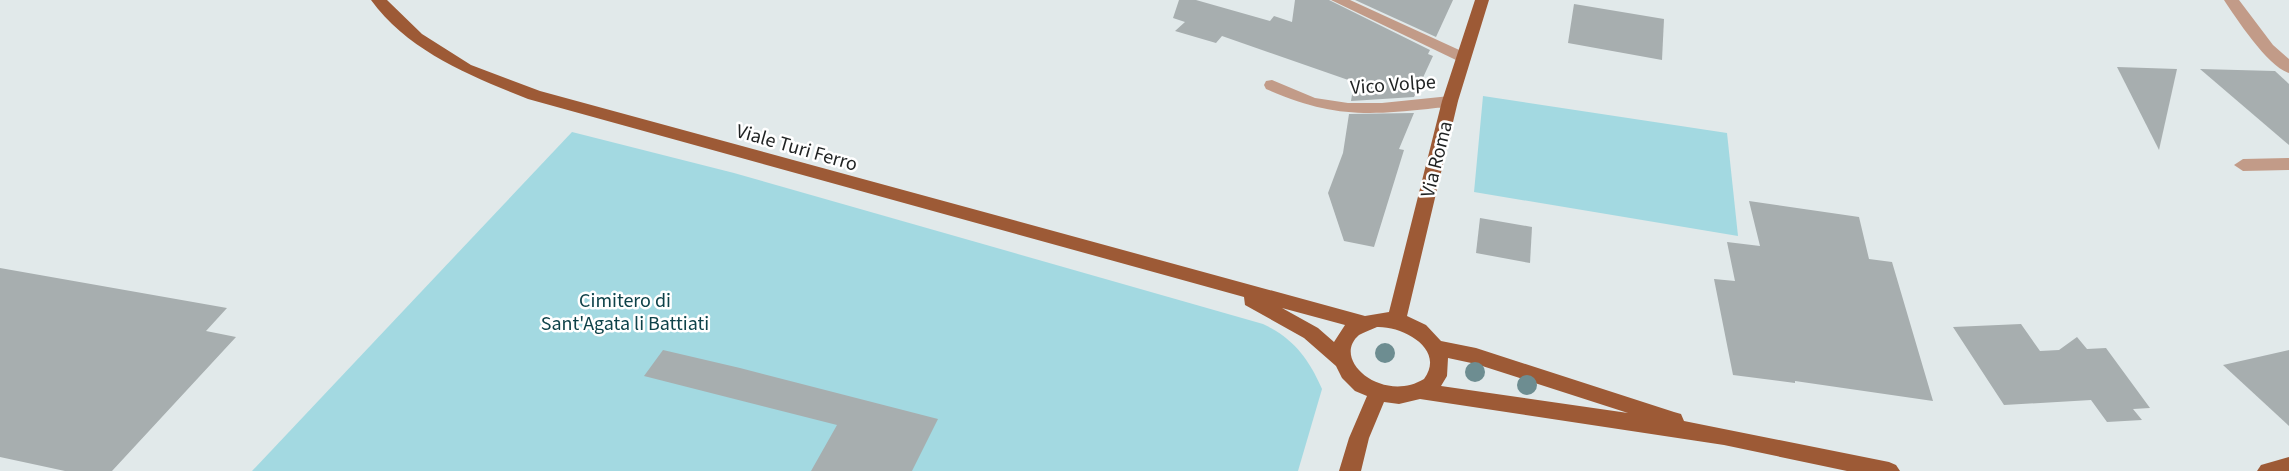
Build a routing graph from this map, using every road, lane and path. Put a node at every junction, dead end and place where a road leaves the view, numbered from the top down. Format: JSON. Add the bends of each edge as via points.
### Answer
{"nodes":[{"id":1,"x":378,"y":0,"type":"edge"},
{"id":2,"x":1338,"y":0,"type":"edge"},
{"id":3,"x":1482,"y":0,"type":"edge"},
{"id":4,"x":2231,"y":0,"type":"edge"},
{"id":5,"x":1357,"y":21,"type":"dead end"},
{"id":6,"x":1394,"y":26,"type":"junction"},
{"id":7,"x":1462,"y":57,"type":"junction"},
{"id":8,"x":2289,"y":68,"type":"edge"},
{"id":9,"x":1272,"y":85,"type":"dead end"},
{"id":10,"x":1450,"y":101,"type":"junction"},
{"id":11,"x":2289,"y":164,"type":"edge"},
{"id":12,"x":2243,"y":165,"type":"dead end"},
{"id":13,"x":1227,"y":286,"type":"junction"},
{"id":14,"x":1397,"y":320,"type":"junction"},
{"id":15,"x":1364,"y":323,"type":"junction"},
{"id":16,"x":1437,"y":348,"type":"junction"},
{"id":17,"x":1341,"y":360,"type":"junction"},
{"id":18,"x":1420,"y":391,"type":"junction"},
{"id":19,"x":1378,"y":393,"type":"junction"},
{"id":20,"x":1724,"y":436,"type":"junction"},
{"id":21,"x":2289,"y":466,"type":"edge"},
{"id":22,"x":1350,"y":471,"type":"edge"},
{"id":23,"x":1889,"y":471,"type":"edge"},
{"id":24,"x":2268,"y":471,"type":"edge"}],
"edges":[{"from":1,"to":13,"type":"main road","name":"Viale Turi Ferro","via":[[417,37],[465,68],[534,95]]},
{"from":2,"to":6,"type":"street"},
{"from":3,"to":7,"type":"main road","name":"Via Roma"},
{"from":4,"to":8,"type":"street"},
{"from":5,"to":6,"type":"street"},
{"from":6,"to":7,"type":"street"},
{"from":7,"to":10,"type":"main road","name":"Via Roma"},
{"from":9,"to":10,"type":"street","name":"Vico Volpe","via":[[1335,108]]},
{"from":10,"to":14,"type":"main road","name":"Via Roma"},
{"from":11,"to":12,"type":"street"},
{"from":13,"to":15,"type":"main road"},
{"from":13,"to":17,"type":"main road","via":[[1311,333]]},
{"from":14,"to":15,"type":"main road"},
{"from":14,"to":16,"type":"main road","via":[[1421,331]]},
{"from":15,"to":17,"type":"main road","via":[[1354,327],[1343,342]]},
{"from":16,"to":18,"type":"main road","via":[[1440,358],[1436,377]]},
{"from":16,"to":20,"type":"main road","via":[[1476,356]]},
{"from":17,"to":19,"type":"main road","via":[[1354,380]]},
{"from":18,"to":19,"type":"main road","via":[[1392,396]]},
{"from":18,"to":20,"type":"main road"},
{"from":19,"to":22,"type":"main road"},
{"from":20,"to":23,"type":"main road"},
{"from":21,"to":24,"type":"main road"}]}
